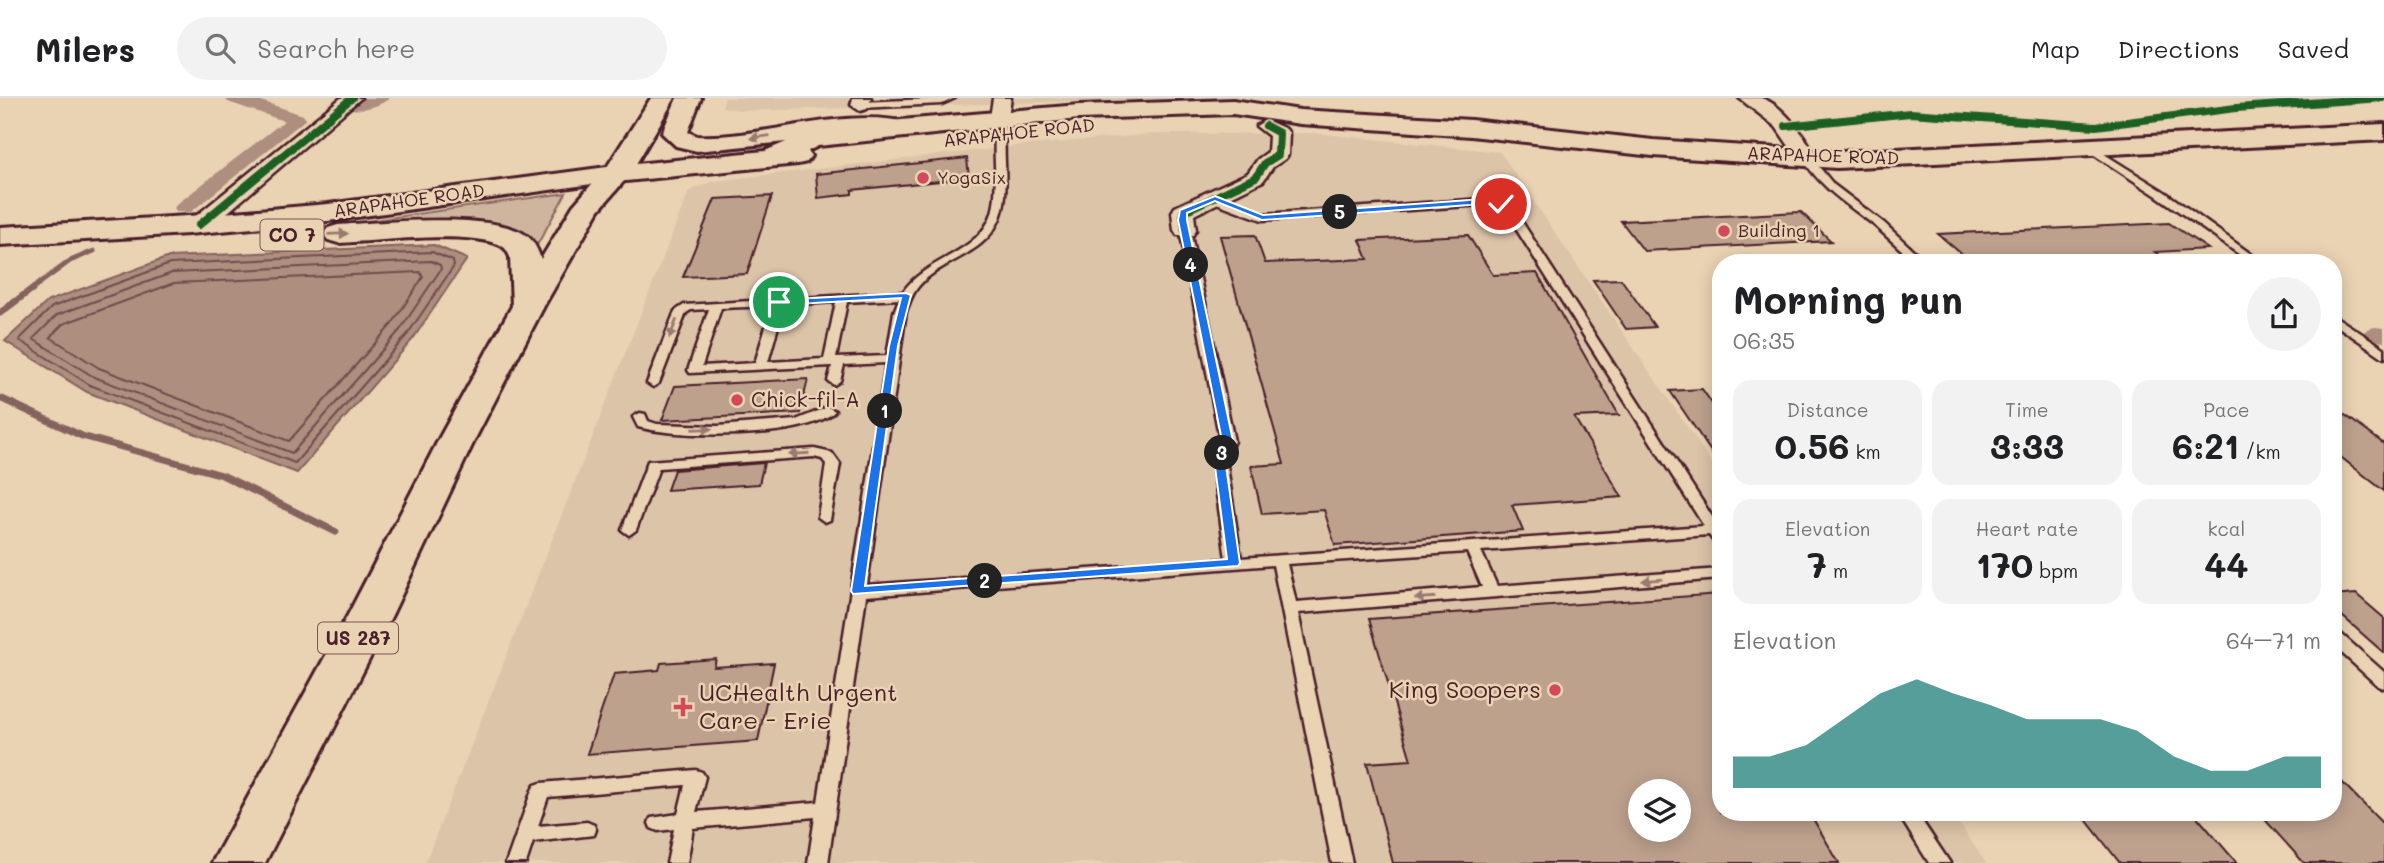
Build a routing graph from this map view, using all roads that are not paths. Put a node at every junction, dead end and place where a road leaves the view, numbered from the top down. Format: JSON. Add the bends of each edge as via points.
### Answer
{"nodes":[{"id":1,"x":352,"y":98,"type":"edge"},
{"id":2,"x":663,"y":98,"type":"edge"},
{"id":3,"x":689,"y":98,"type":"edge"},
{"id":4,"x":951,"y":98,"type":"edge"},
{"id":5,"x":1748,"y":98,"type":"edge"},
{"id":6,"x":861,"y":101,"type":"edge"},
{"id":7,"x":1266,"y":111,"type":"edge"},
{"id":8,"x":1001,"y":117,"type":"edge"},
{"id":9,"x":901,"y":128,"type":"junction"},
{"id":10,"x":2384,"y":132,"type":"edge"},
{"id":11,"x":2088,"y":147,"type":"junction"},
{"id":12,"x":774,"y":157,"type":"junction"},
{"id":13,"x":1807,"y":158,"type":"junction"},
{"id":14,"x":616,"y":174,"type":"junction"},
{"id":15,"x":1215,"y":198,"type":"junction"},
{"id":16,"x":199,"y":225,"type":"junction"},
{"id":17,"x":1185,"y":230,"type":"joint"},
{"id":18,"x":0,"y":236,"type":"edge"},
{"id":19,"x":0,"y":242,"type":"edge"},
{"id":20,"x":1912,"y":254,"type":"edge"},
{"id":21,"x":2245,"y":254,"type":"edge"},
{"id":22,"x":906,"y":295,"type":"junction"},
{"id":23,"x":842,"y":299,"type":"junction"},
{"id":24,"x":779,"y":302,"type":"junction"},
{"id":25,"x":716,"y":305,"type":"junction"},
{"id":26,"x":528,"y":306,"type":"junction"},
{"id":27,"x":2342,"y":324,"type":"edge"},
{"id":28,"x":2384,"y":354,"type":"edge"},
{"id":29,"x":892,"y":359,"type":"junction"},
{"id":30,"x":834,"y":363,"type":"junction"},
{"id":31,"x":760,"y":367,"type":"junction"},
{"id":32,"x":834,"y":382,"type":"dead end"},
{"id":33,"x":653,"y":383,"type":"dead end"},
{"id":34,"x":828,"y":411,"type":"dead end"},
{"id":35,"x":640,"y":417,"type":"dead end"},
{"id":36,"x":825,"y":517,"type":"dead end"},
{"id":37,"x":1712,"y":527,"type":"edge"},
{"id":38,"x":629,"y":530,"type":"dead end"},
{"id":39,"x":1712,"y":535,"type":"edge"},
{"id":40,"x":1472,"y":547,"type":"junction"},
{"id":41,"x":1279,"y":560,"type":"junction"},
{"id":42,"x":1234,"y":563,"type":"junction"},
{"id":43,"x":1712,"y":575,"type":"edge"},
{"id":44,"x":858,"y":591,"type":"junction"},
{"id":45,"x":1492,"y":593,"type":"junction"},
{"id":46,"x":1289,"y":608,"type":"junction"},
{"id":47,"x":2342,"y":644,"type":"edge"},
{"id":48,"x":2384,"y":682,"type":"edge"},
{"id":49,"x":826,"y":809,"type":"junction"},
{"id":50,"x":685,"y":821,"type":"junction"},
{"id":51,"x":1912,"y":821,"type":"edge"},
{"id":52,"x":658,"y":823,"type":"dead end"},
{"id":53,"x":587,"y":830,"type":"dead end"},
{"id":54,"x":526,"y":835,"type":"junction"},
{"id":55,"x":238,"y":863,"type":"edge"},
{"id":56,"x":516,"y":863,"type":"edge"},
{"id":57,"x":677,"y":863,"type":"edge"},
{"id":58,"x":818,"y":863,"type":"edge"},
{"id":59,"x":1342,"y":863,"type":"edge"},
{"id":60,"x":1940,"y":863,"type":"edge"}],
"edges":[{"from":1,"to":16,"type":"street"},
{"from":2,"to":14,"type":"main road","number":"US 287"},
{"from":9,"to":3,"type":"main road","one_way":true,"via":[[864,125],[692,143],[675,133]]},
{"from":4,"to":6,"type":"lane"},
{"from":5,"to":13,"type":"street","via":[[1786,126]]},
{"from":7,"to":8,"type":"main road","name":"ARAPAHOE ROAD","via":[[1235,117],[1125,121]]},
{"from":7,"to":13,"type":"main road","name":"ARAPAHOE ROAD"},
{"from":7,"to":15,"type":"street","via":[[1279,133],[1278,155],[1265,163],[1256,177]]},
{"from":8,"to":9,"type":"main road","name":"ARAPAHOE ROAD"},
{"from":8,"to":12,"type":"main road","name":"ARAPAHOE ROAD","via":[[818,156]]},
{"from":8,"to":22,"type":"lane","via":[[1000,197],[988,233],[916,282]]},
{"from":9,"to":12,"type":"main road","name":"ARAPAHOE ROAD","via":[[811,139]]},
{"from":10,"to":11,"type":"main road","name":"ARAPAHOE ROAD"},
{"from":11,"to":13,"type":"main road","name":"ARAPAHOE ROAD","via":[[1890,159]]},
{"from":11,"to":21,"type":"lane"},
{"from":12,"to":14,"type":"main road","name":"ARAPAHOE ROAD"},
{"from":13,"to":20,"type":"lane","via":[[1819,178]]},
{"from":14,"to":16,"type":"main road","name":"ARAPAHOE ROAD","number":"CO 7"},
{"from":14,"to":26,"type":"main road","number":"US 287","via":[[587,206]]},
{"from":15,"to":17,"type":"street","via":[[1183,212]]},
{"from":15,"to":37,"type":"lane","via":[[1262,217],[1501,204],[1510,211]]},
{"from":16,"to":18,"type":"main road","name":"ARAPAHOE ROAD","number":"CO 7"},
{"from":17,"to":42,"type":"lane","via":[[1227,441],[1219,459]]},
{"from":19,"to":26,"type":"main road","number":"CO 7","one_way":true,"via":[[494,232],[519,244],[529,285]]},
{"from":22,"to":23,"type":"lane"},
{"from":22,"to":29,"type":"lane"},
{"from":23,"to":24,"type":"lane"},
{"from":23,"to":30,"type":"lane"},
{"from":24,"to":25,"type":"lane"},
{"from":24,"to":31,"type":"lane"},
{"from":25,"to":31,"type":"lane","via":[[694,370]]},
{"from":25,"to":33,"type":"lane","one_way":true,"via":[[681,311]]},
{"from":26,"to":55,"type":"main road","number":"US 287"},
{"from":27,"to":28,"type":"lane"},
{"from":29,"to":30,"type":"lane"},
{"from":29,"to":44,"type":"lane"},
{"from":30,"to":31,"type":"lane"},
{"from":30,"to":32,"type":"lane"},
{"from":35,"to":34,"type":"lane","one_way":true,"via":[[643,425],[676,430],[797,424]]},
{"from":36,"to":38,"type":"lane","one_way":true,"via":[[834,464],[827,456],[814,453],[653,464]]},
{"from":39,"to":40,"type":"lane"},
{"from":40,"to":41,"type":"lane"},
{"from":40,"to":45,"type":"lane"},
{"from":41,"to":42,"type":"lane"},
{"from":41,"to":46,"type":"lane"},
{"from":42,"to":44,"type":"lane"},
{"from":43,"to":45,"type":"lane","one_way":true},
{"from":44,"to":49,"type":"lane"},
{"from":45,"to":46,"type":"lane","one_way":true},
{"from":46,"to":59,"type":"lane"},
{"from":47,"to":48,"type":"lane"},
{"from":49,"to":50,"type":"lane"},
{"from":49,"to":58,"type":"lane"},
{"from":50,"to":52,"type":"lane"},
{"from":50,"to":54,"type":"lane","via":[[696,776],[541,790]]},
{"from":50,"to":57,"type":"lane"},
{"from":51,"to":60,"type":"lane"},
{"from":53,"to":54,"type":"lane"},
{"from":54,"to":56,"type":"lane"}]}
